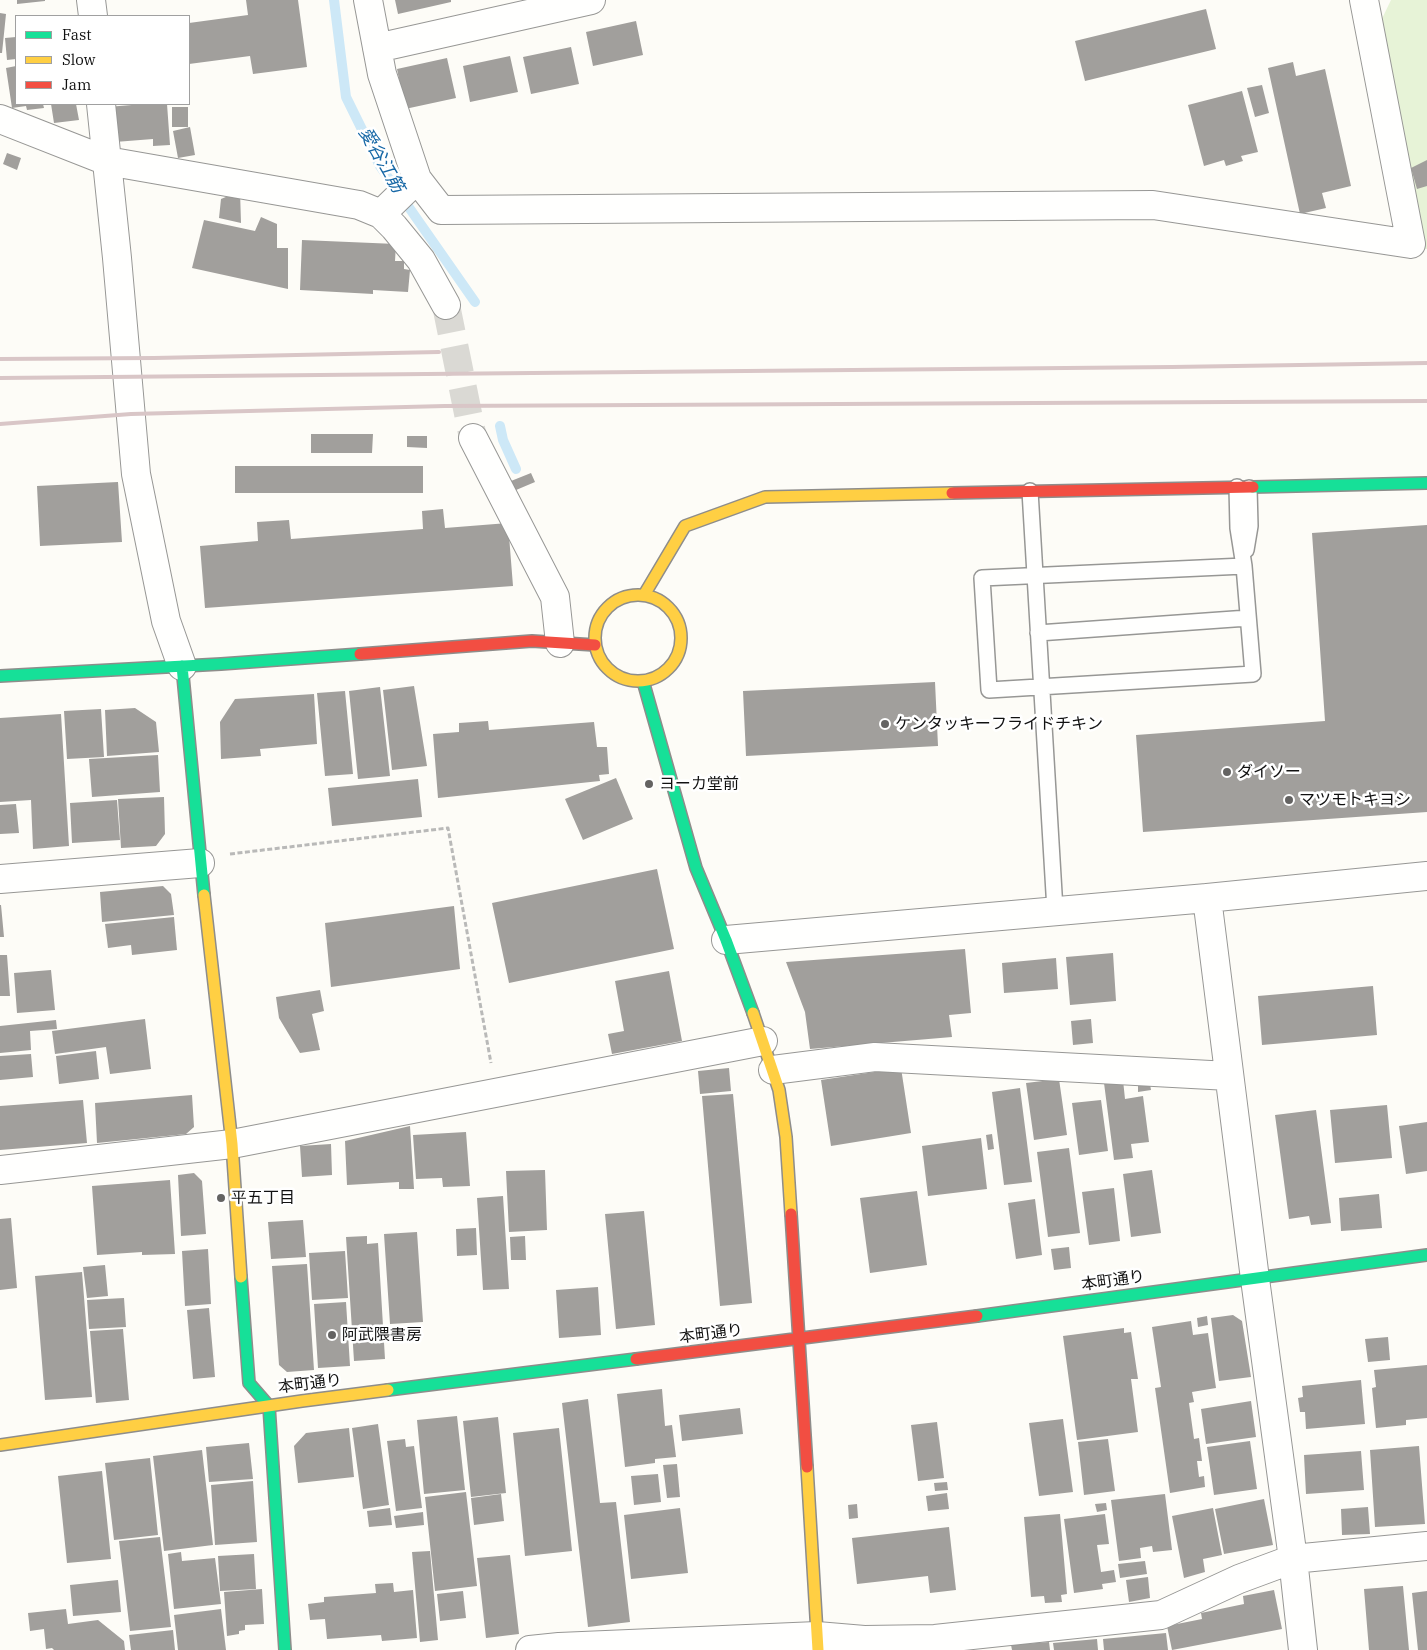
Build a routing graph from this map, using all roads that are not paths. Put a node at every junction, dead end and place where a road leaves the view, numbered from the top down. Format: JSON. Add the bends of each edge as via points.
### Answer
{"nodes":[{"id":1,"x":91,"y":0,"type":"edge"},
{"id":2,"x":368,"y":0,"type":"edge"},
{"id":3,"x":591,"y":0,"type":"edge"},
{"id":4,"x":1364,"y":0,"type":"edge"},
{"id":5,"x":93,"y":15,"type":"edge"},
{"id":6,"x":377,"y":48,"type":"junction"},
{"id":7,"x":101,"y":105,"type":"edge"},
{"id":8,"x":0,"y":119,"type":"edge"},
{"id":9,"x":107,"y":161,"type":"junction"},
{"id":10,"x":398,"y":197,"type":"junction"},
{"id":11,"x":446,"y":305,"type":"tunnel mouth"},
{"id":12,"x":473,"y":438,"type":"tunnel mouth"},
{"id":13,"x":1427,"y":483,"type":"edge"},
{"id":14,"x":1243,"y":487,"type":"junction"},
{"id":15,"x":1030,"y":492,"type":"junction"},
{"id":16,"x":1244,"y":566,"type":"junction"},
{"id":17,"x":1034,"y":575,"type":"junction"},
{"id":18,"x":644,"y":595,"type":"junction"},
{"id":19,"x":1248,"y":618,"type":"junction"},
{"id":20,"x":1038,"y":633,"type":"junction"},
{"id":21,"x":560,"y":643,"type":"junction"},
{"id":22,"x":595,"y":645,"type":"junction"},
{"id":23,"x":182,"y":666,"type":"junction"},
{"id":24,"x":0,"y":676,"type":"edge"},
{"id":25,"x":643,"y":681,"type":"junction"},
{"id":26,"x":1041,"y":687,"type":"junction"},
{"id":27,"x":200,"y":863,"type":"junction"},
{"id":28,"x":1427,"y":876,"type":"edge"},
{"id":29,"x":0,"y":879,"type":"edge"},
{"id":30,"x":1207,"y":898,"type":"junction"},
{"id":31,"x":1055,"y":910,"type":"junction"},
{"id":32,"x":726,"y":940,"type":"junction"},
{"id":33,"x":763,"y":1041,"type":"junction"},
{"id":34,"x":773,"y":1070,"type":"junction"},
{"id":35,"x":1229,"y":1076,"type":"junction"},
{"id":36,"x":232,"y":1144,"type":"junction"},
{"id":37,"x":0,"y":1170,"type":"edge"},
{"id":38,"x":1427,"y":1254,"type":"edge"},
{"id":39,"x":1255,"y":1279,"type":"junction"},
{"id":40,"x":799,"y":1339,"type":"junction"},
{"id":41,"x":269,"y":1406,"type":"junction"},
{"id":42,"x":0,"y":1445,"type":"edge"},
{"id":43,"x":1427,"y":1546,"type":"edge"},
{"id":44,"x":1293,"y":1559,"type":"junction"},
{"id":45,"x":818,"y":1643,"type":"edge"},
{"id":46,"x":285,"y":1650,"type":"edge"},
{"id":47,"x":530,"y":1650,"type":"edge"},
{"id":48,"x":1303,"y":1650,"type":"edge"}],
"edges":[{"from":1,"to":5,"type":"street"},
{"from":2,"to":6,"type":"street"},
{"from":3,"to":6,"type":"street"},
{"from":4,"to":10,"type":"street","via":[[1411,244],[1153,206],[441,210]]},
{"from":6,"to":10,"type":"street"},
{"from":7,"to":9,"type":"street"},
{"from":8,"to":9,"type":"street"},
{"from":9,"to":10,"type":"street","via":[[359,206]]},
{"from":9,"to":23,"type":"street","via":[[136,474],[166,621]]},
{"from":10,"to":11,"type":"street","via":[[394,227],[421,260]]},
{"from":12,"to":21,"type":"street","via":[[555,597]]},
{"from":13,"to":14,"type":"street"},
{"from":14,"to":15,"type":"street"},
{"from":14,"to":16,"type":"lane","via":[[1250,526]]},
{"from":15,"to":17,"type":"lane"},
{"from":15,"to":18,"type":"street","via":[[765,497],[685,526]]},
{"from":16,"to":17,"type":"lane"},
{"from":16,"to":19,"type":"lane"},
{"from":17,"to":20,"type":"lane"},
{"from":17,"to":26,"type":"lane","via":[[982,578],[989,690]]},
{"from":18,"to":22,"type":"street","via":[[629,595],[604,610],[597,623]]},
{"from":18,"to":25,"type":"street","via":[[670,608],[681,633],[680,646],[667,670]]},
{"from":19,"to":20,"type":"lane"},
{"from":19,"to":26,"type":"lane","via":[[1253,674]]},
{"from":20,"to":26,"type":"lane"},
{"from":21,"to":22,"type":"street"},
{"from":21,"to":23,"type":"street","via":[[532,641]]},
{"from":22,"to":25,"type":"street","via":[[604,665],[616,675]]},
{"from":23,"to":24,"type":"street"},
{"from":23,"to":27,"type":"street"},
{"from":25,"to":32,"type":"street","via":[[696,868]]},
{"from":26,"to":31,"type":"lane"},
{"from":27,"to":29,"type":"street"},
{"from":27,"to":36,"type":"street"},
{"from":28,"to":30,"type":"street"},
{"from":30,"to":31,"type":"street"},
{"from":30,"to":35,"type":"street"},
{"from":31,"to":32,"type":"street"},
{"from":32,"to":33,"type":"street"},
{"from":33,"to":34,"type":"street"},
{"from":33,"to":36,"type":"street"},
{"from":34,"to":35,"type":"street","via":[[875,1057]]},
{"from":34,"to":40,"type":"street","via":[[786,1137]]},
{"from":35,"to":39,"type":"street"},
{"from":36,"to":37,"type":"street"},
{"from":36,"to":41,"type":"street","via":[[249,1383]]},
{"from":38,"to":39,"type":"street","name":"本町通り"},
{"from":39,"to":40,"type":"street","name":"本町通り"},
{"from":39,"to":44,"type":"street"},
{"from":40,"to":41,"type":"street","name":"本町通り"},
{"from":40,"to":45,"type":"street"},
{"from":41,"to":42,"type":"street","name":"本町通り"},
{"from":41,"to":46,"type":"street"},
{"from":43,"to":44,"type":"street"},
{"from":44,"to":45,"type":"street","via":[[1239,1579],[1161,1615],[935,1639]]},
{"from":44,"to":48,"type":"street"},
{"from":45,"to":47,"type":"street"}]}
